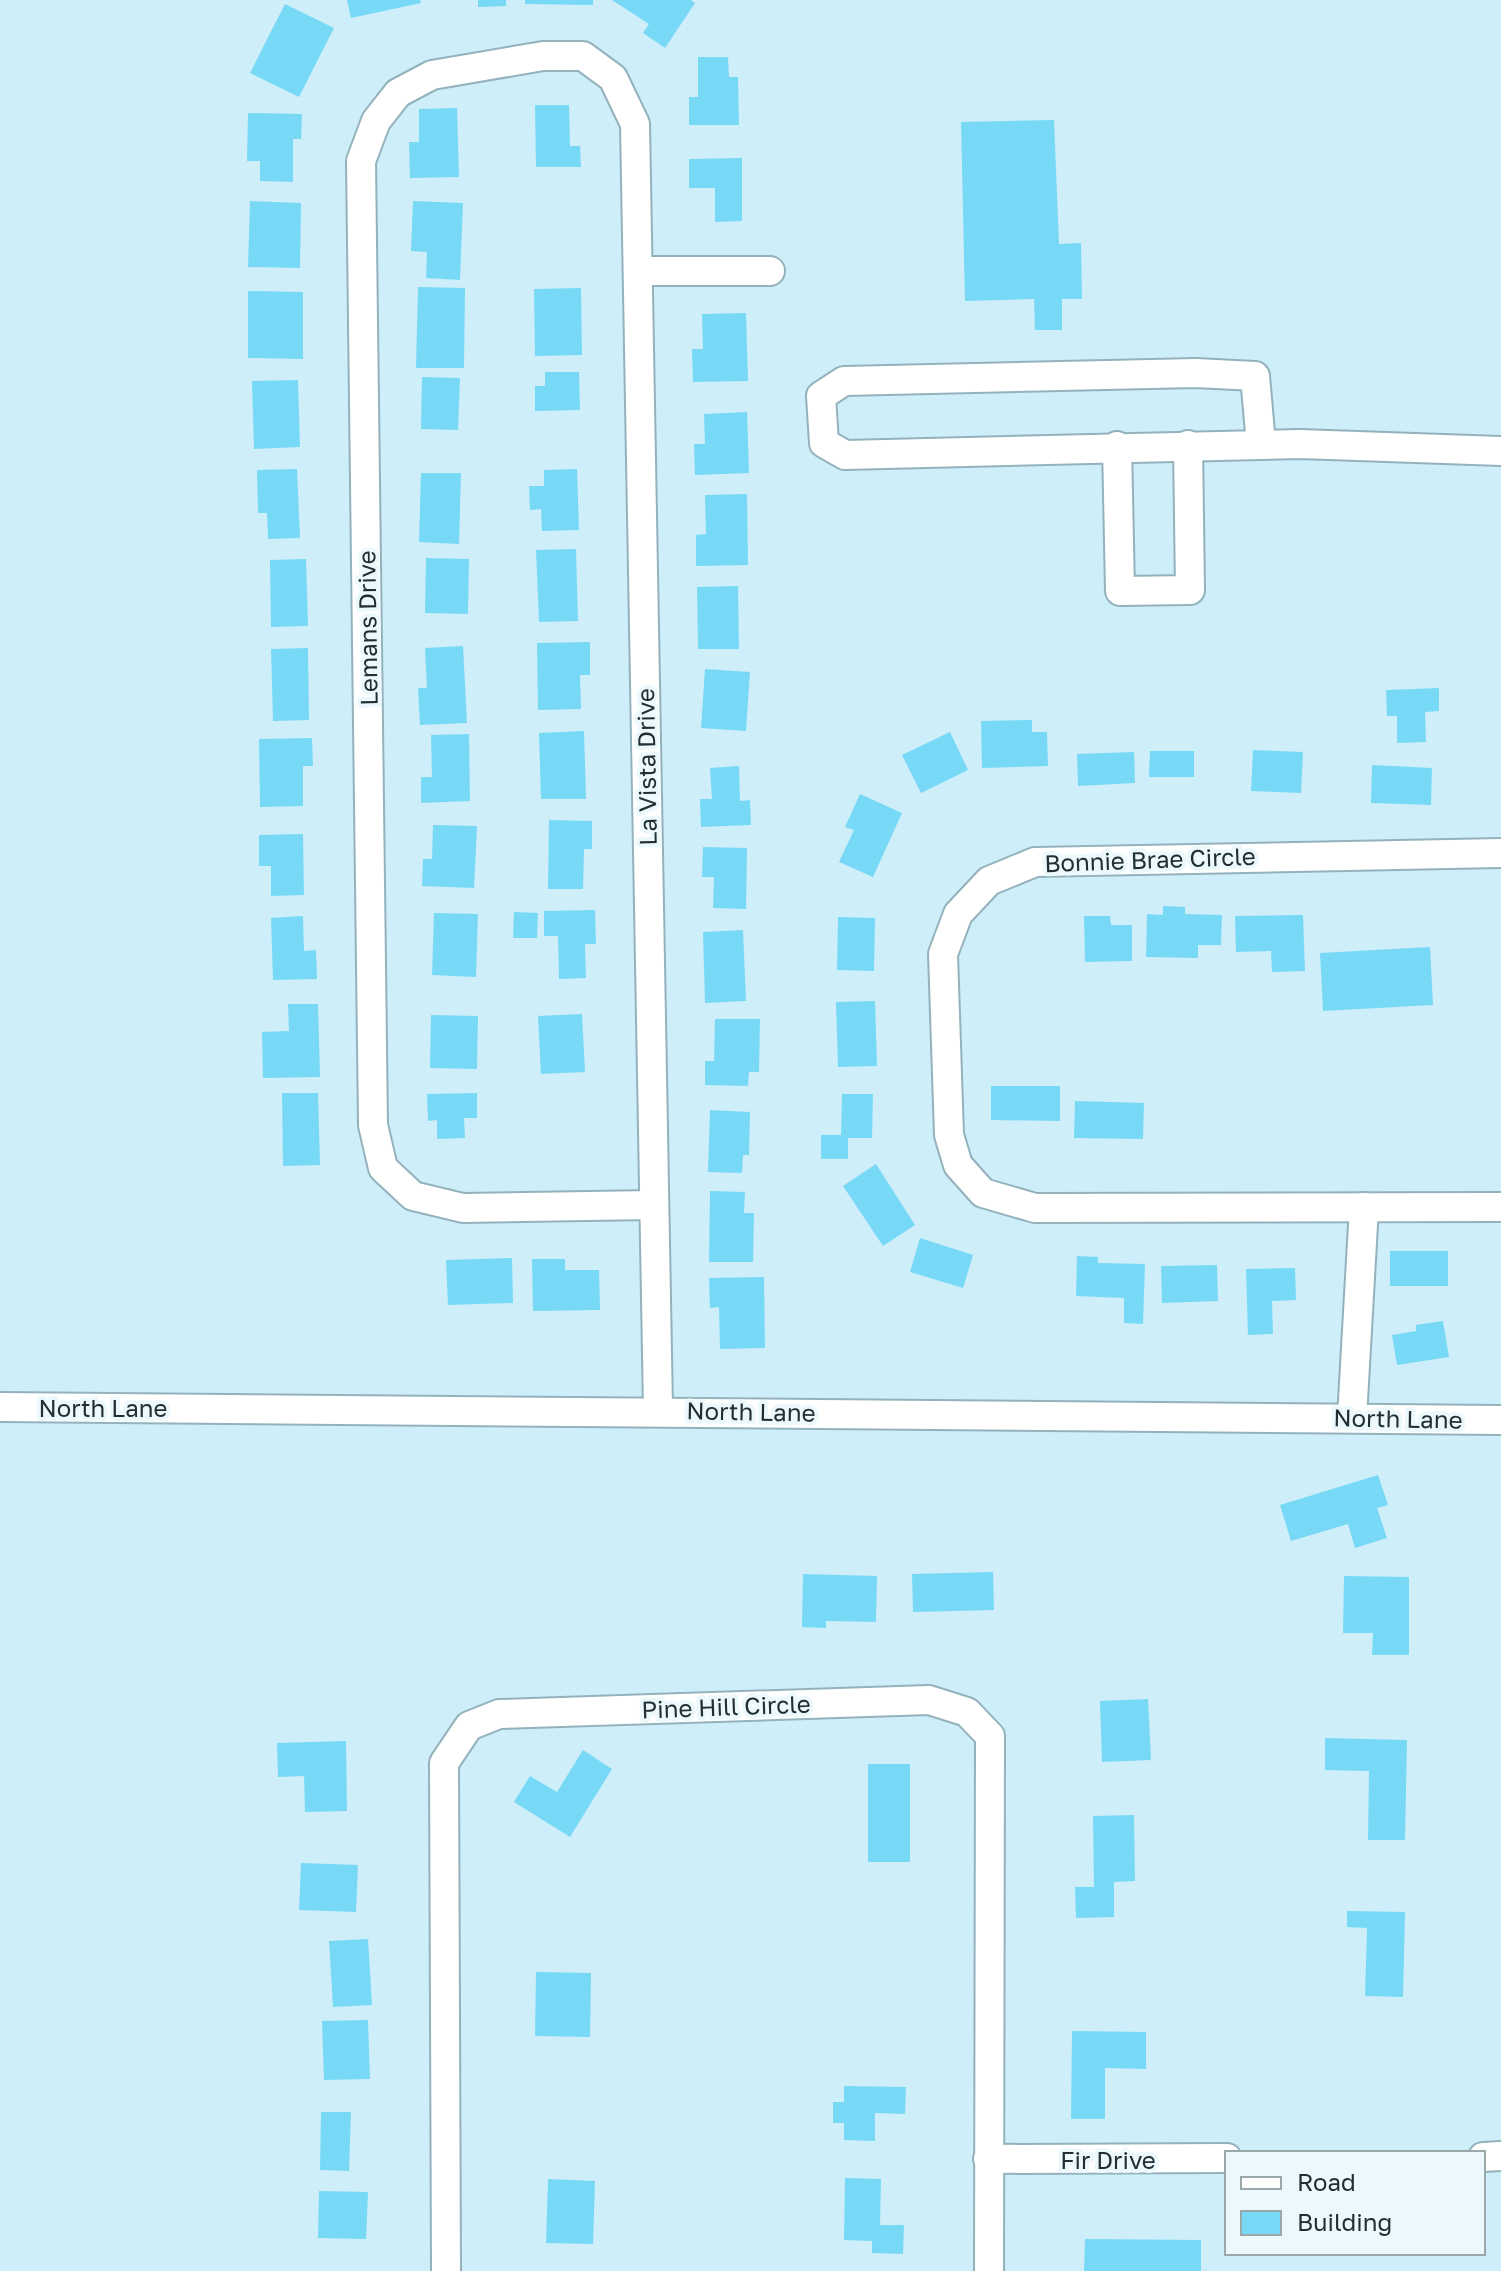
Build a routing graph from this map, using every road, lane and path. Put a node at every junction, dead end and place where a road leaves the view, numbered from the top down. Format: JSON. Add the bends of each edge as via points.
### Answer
{"nodes":[{"id":1,"x":635,"y":124,"type":"joint"},
{"id":2,"x":638,"y":271,"type":"junction"},
{"id":3,"x":770,"y":271,"type":"dead end"},
{"id":4,"x":1261,"y":444,"type":"junction"},
{"id":5,"x":1188,"y":445,"type":"junction"},
{"id":6,"x":1117,"y":446,"type":"junction"},
{"id":7,"x":1501,"y":451,"type":"edge"},
{"id":8,"x":1501,"y":853,"type":"edge"},
{"id":9,"x":653,"y":1205,"type":"junction"},
{"id":10,"x":1364,"y":1207,"type":"junction"},
{"id":11,"x":1501,"y":1207,"type":"edge"},
{"id":12,"x":0,"y":1407,"type":"edge"},
{"id":13,"x":658,"y":1410,"type":"junction"},
{"id":14,"x":1352,"y":1418,"type":"junction"},
{"id":15,"x":1501,"y":1420,"type":"edge"},
{"id":16,"x":1225,"y":2158,"type":"edge"},
{"id":17,"x":988,"y":2159,"type":"junction"},
{"id":18,"x":446,"y":2271,"type":"edge"},
{"id":19,"x":989,"y":2271,"type":"edge"}],
"edges":[{"from":1,"to":2,"type":"street","name":"La Vista Drive"},
{"from":1,"to":9,"type":"street","name":"Lemans Drive","via":[[613,78],[583,56],[543,56],[432,75],[398,93],[376,121],[361,161],[373,1125],[383,1168],[413,1196],[463,1208]]},
{"from":2,"to":3,"type":"street"},
{"from":2,"to":9,"type":"street","name":"La Vista Drive"},
{"from":4,"to":5,"type":"street"},
{"from":4,"to":6,"type":"street","via":[[1255,376],[844,381],[821,396],[824,443],[845,455]]},
{"from":4,"to":7,"type":"street"},
{"from":5,"to":6,"type":"street"},
{"from":5,"to":6,"type":"street","via":[[1190,590],[1120,591]]},
{"from":8,"to":10,"type":"street","name":"Bonnie Brae Circle","via":[[1035,862],[989,881],[958,914],[943,954],[949,1135],[958,1165],[983,1193],[1035,1208]]},
{"from":9,"to":13,"type":"street","name":"La Vista Drive"},
{"from":10,"to":11,"type":"street","name":"Bonnie Brae Circle"},
{"from":10,"to":14,"type":"street"},
{"from":12,"to":13,"type":"street","name":"North Lane"},
{"from":13,"to":14,"type":"street","name":"North Lane"},
{"from":14,"to":15,"type":"street","name":"North Lane"},
{"from":16,"to":17,"type":"street","name":"Fir Drive"},
{"from":17,"to":18,"type":"street","name":"Pine Hill Circle","via":[[990,1736],[967,1712],[929,1700],[499,1714],[469,1726],[444,1763]]},
{"from":17,"to":19,"type":"street","name":"Pine Hill Circle"}]}
